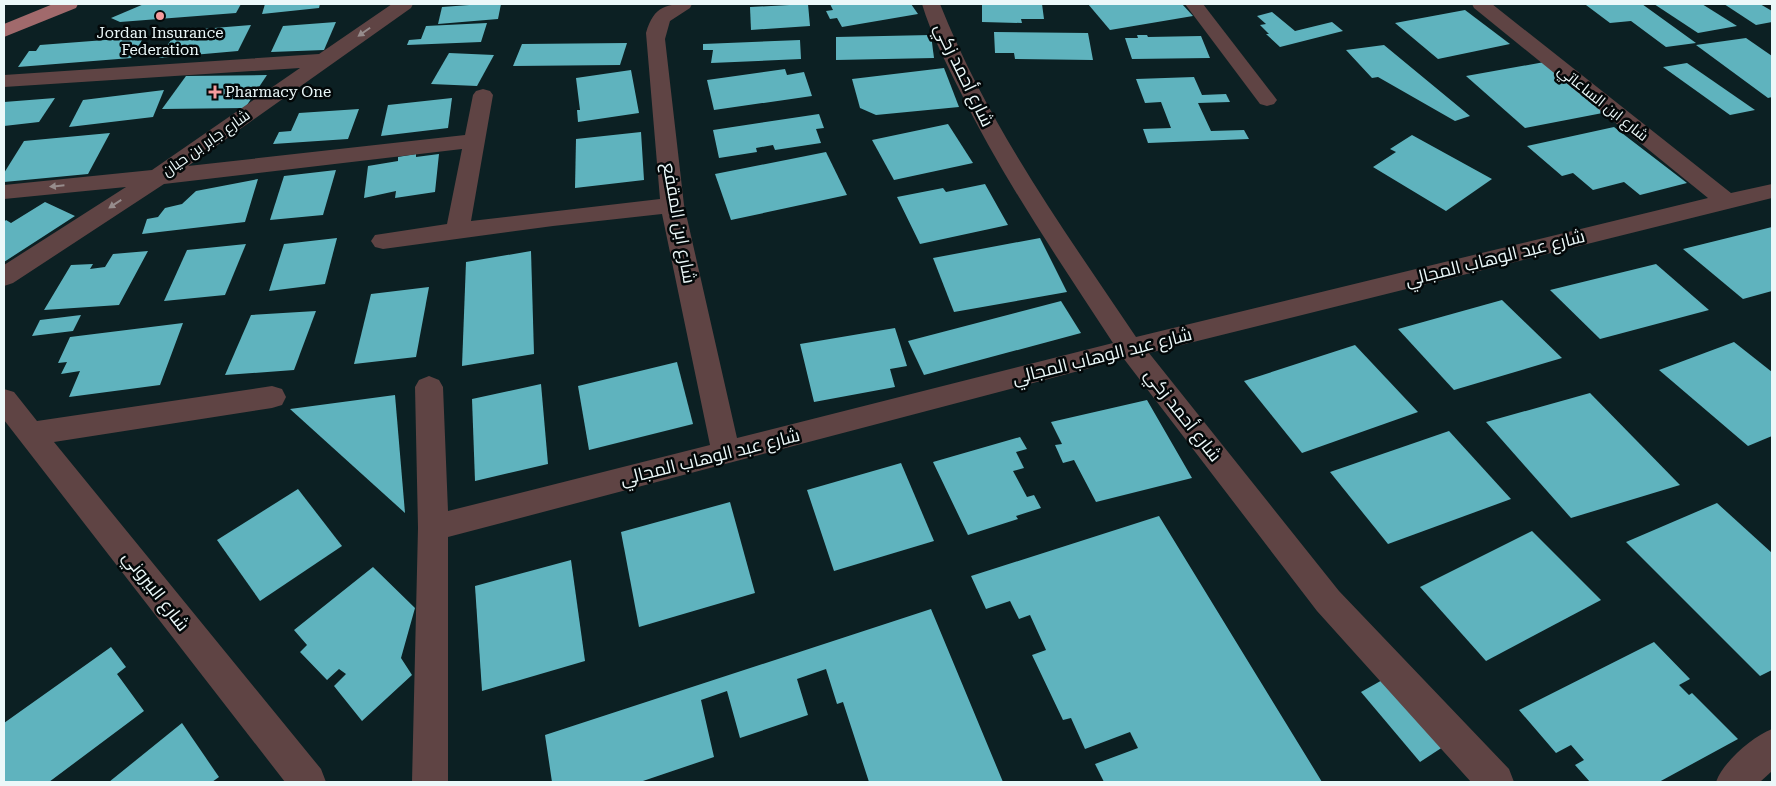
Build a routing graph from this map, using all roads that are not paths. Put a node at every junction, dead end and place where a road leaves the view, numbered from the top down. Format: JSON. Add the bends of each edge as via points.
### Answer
{"nodes":[{"id":1,"x":69,"y":4,"type":"edge"},
{"id":2,"x":404,"y":4,"type":"edge"},
{"id":3,"x":683,"y":4,"type":"edge"},
{"id":4,"x":931,"y":4,"type":"edge"},
{"id":5,"x":1194,"y":4,"type":"edge"},
{"id":6,"x":1480,"y":4,"type":"edge"},
{"id":7,"x":24,"y":23,"type":"junction"},
{"id":8,"x":4,"y":31,"type":"edge"},
{"id":9,"x":4,"y":36,"type":"edge"},
{"id":10,"x":324,"y":60,"type":"junction"},
{"id":11,"x":4,"y":81,"type":"edge"},
{"id":12,"x":483,"y":95,"type":"dead end"},
{"id":13,"x":1267,"y":100,"type":"dead end"},
{"id":14,"x":473,"y":141,"type":"junction"},
{"id":15,"x":158,"y":177,"type":"junction"},
{"id":16,"x":4,"y":192,"type":"edge"},
{"id":17,"x":1772,"y":192,"type":"edge"},
{"id":18,"x":1726,"y":201,"type":"junction"},
{"id":19,"x":672,"y":205,"type":"junction"},
{"id":20,"x":458,"y":230,"type":"junction"},
{"id":21,"x":383,"y":241,"type":"dead end"},
{"id":22,"x":4,"y":277,"type":"edge"},
{"id":23,"x":1130,"y":348,"type":"junction"},
{"id":24,"x":428,"y":387,"type":"dead end"},
{"id":25,"x":272,"y":397,"type":"dead end"},
{"id":26,"x":4,"y":400,"type":"edge"},
{"id":27,"x":30,"y":434,"type":"junction"},
{"id":28,"x":726,"y":453,"type":"junction"},
{"id":29,"x":434,"y":528,"type":"junction"},
{"id":30,"x":1772,"y":747,"type":"edge"},
{"id":31,"x":308,"y":782,"type":"edge"},
{"id":32,"x":430,"y":782,"type":"edge"},
{"id":33,"x":1496,"y":782,"type":"edge"},
{"id":34,"x":1734,"y":782,"type":"edge"}],
"edges":[{"from":1,"to":7,"type":"main road"},
{"from":2,"to":10,"type":"street","name":"شارع جابر بن حيان","one_way":true},
{"from":3,"to":19,"type":"street","name":"شارع ابن المقفع","via":[[666,13],[655,28]]},
{"from":4,"to":23,"type":"street","name":"شارع أحمد زكي","via":[[946,46],[991,133]]},
{"from":5,"to":13,"type":"street"},
{"from":6,"to":18,"type":"street","name":"شارع ابن الساعاتي"},
{"from":7,"to":8,"type":"main road"},
{"from":7,"to":9,"type":"street"},
{"from":10,"to":11,"type":"street"},
{"from":10,"to":15,"type":"street","name":"شارع جابر بن حيان"},
{"from":12,"to":14,"type":"street"},
{"from":14,"to":15,"type":"street"},
{"from":14,"to":20,"type":"street"},
{"from":15,"to":16,"type":"street","one_way":true},
{"from":15,"to":22,"type":"street","name":"شارع جابر بن حيان","one_way":true},
{"from":17,"to":18,"type":"street","name":"شارع عبد الوهاب المجالي"},
{"from":18,"to":23,"type":"street","name":"شارع عبد الوهاب المجالي"},
{"from":19,"to":20,"type":"street"},
{"from":19,"to":28,"type":"street","name":"شارع ابن المقفع"},
{"from":20,"to":21,"type":"street"},
{"from":23,"to":28,"type":"street","name":"شارع عبد الوهاب المجالي"},
{"from":23,"to":33,"type":"street","name":"شارع أحمد زكي","via":[[1328,601]]},
{"from":24,"to":29,"type":"street"},
{"from":25,"to":27,"type":"street"},
{"from":26,"to":27,"type":"street","name":"شارع البيروني"},
{"from":27,"to":31,"type":"street","name":"شارع البيروني"},
{"from":28,"to":29,"type":"street","name":"شارع عبد الوهاب المجالي"},
{"from":29,"to":32,"type":"street"},
{"from":30,"to":34,"type":"street"}]}
